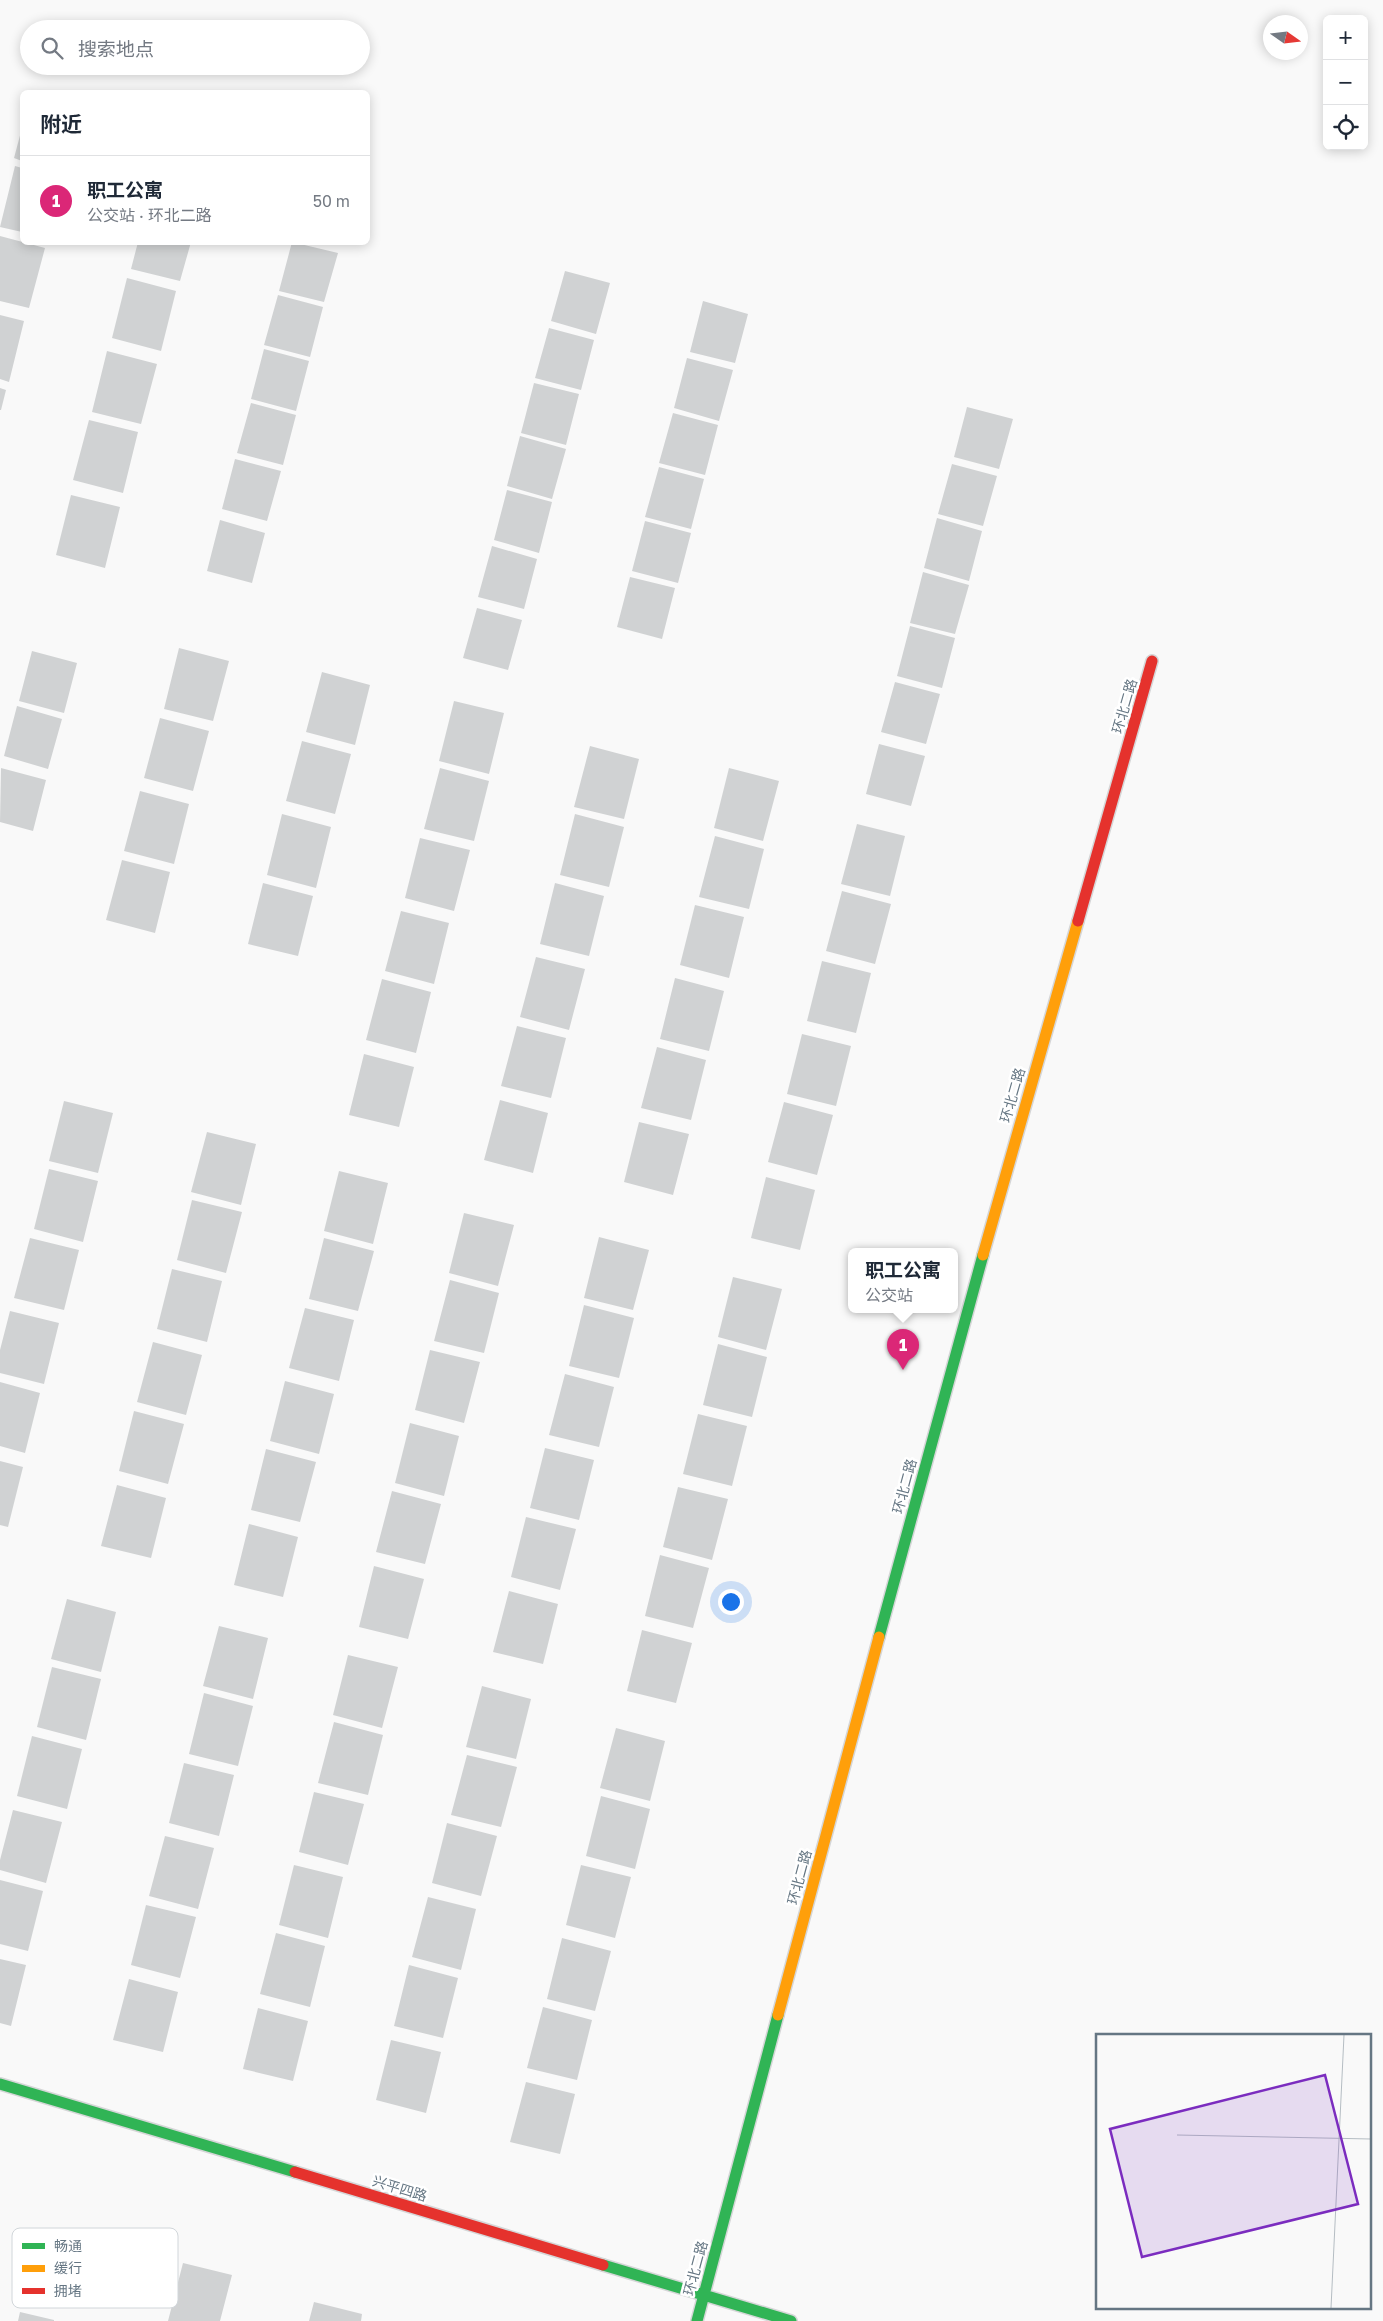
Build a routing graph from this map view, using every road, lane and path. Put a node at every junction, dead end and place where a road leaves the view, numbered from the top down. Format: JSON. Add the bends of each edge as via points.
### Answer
{"nodes":[{"id":1,"x":1152,"y":662,"type":"dead end"},
{"id":2,"x":0,"y":2084,"type":"edge"},
{"id":3,"x":703,"y":2294,"type":"junction"},
{"id":4,"x":696,"y":2321,"type":"edge"},
{"id":5,"x":791,"y":2321,"type":"edge"}],
"edges":[{"from":1,"to":3,"type":"main road","name":"环北二路","via":[[950,1369]]},
{"from":2,"to":3,"type":"main road","name":"兴平四路"},
{"from":3,"to":4,"type":"main road","name":"环北二路"},
{"from":3,"to":5,"type":"main road","name":"兴平四路"}]}
